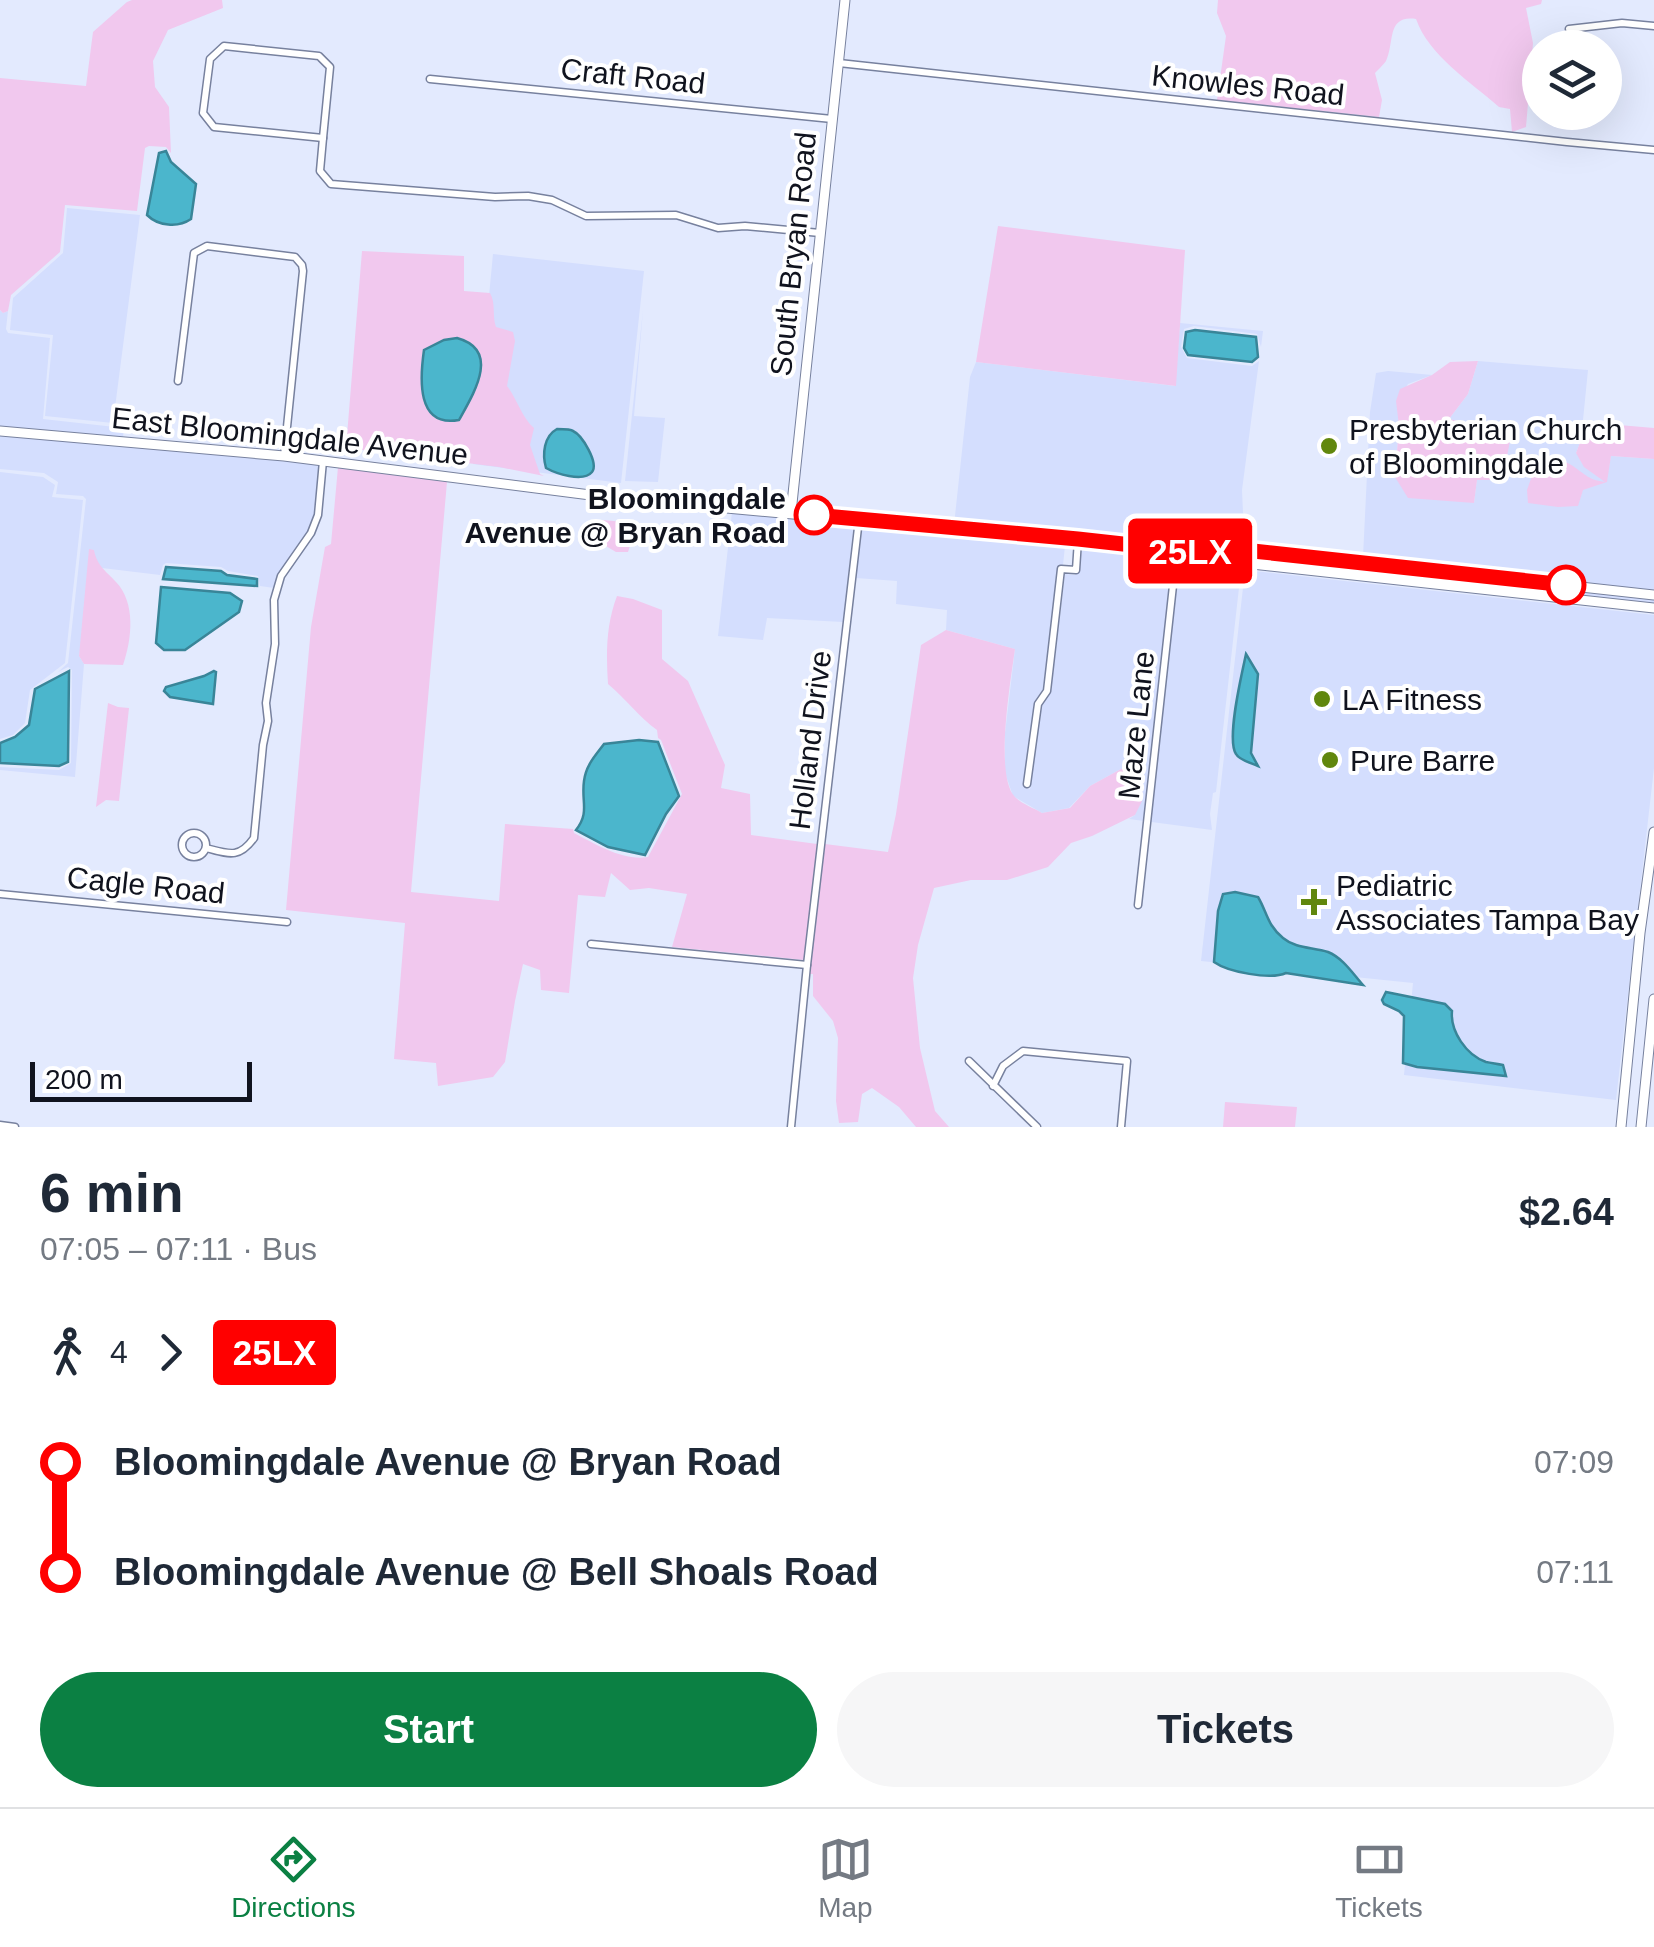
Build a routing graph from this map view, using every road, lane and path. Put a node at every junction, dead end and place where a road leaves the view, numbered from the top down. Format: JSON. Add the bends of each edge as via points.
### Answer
{"nodes":[{"id":1,"x":844,"y":0,"type":"edge"},
{"id":2,"x":1654,"y":26,"type":"edge"},
{"id":3,"x":1569,"y":30,"type":"dead end"},
{"id":4,"x":838,"y":63,"type":"junction"},
{"id":5,"x":430,"y":78,"type":"dead end"},
{"id":6,"x":832,"y":119,"type":"junction"},
{"id":7,"x":323,"y":138,"type":"junction"},
{"id":8,"x":1654,"y":150,"type":"edge"},
{"id":9,"x":820,"y":233,"type":"junction"},
{"id":10,"x":178,"y":381,"type":"dead end"},
{"id":11,"x":0,"y":432,"type":"edge"},
{"id":12,"x":284,"y":456,"type":"junction"},
{"id":13,"x":323,"y":461,"type":"junction"},
{"id":14,"x":791,"y":513,"type":"junction"},
{"id":15,"x":858,"y":520,"type":"junction"},
{"id":16,"x":1078,"y":539,"type":"junction"},
{"id":17,"x":1178,"y":550,"type":"junction"},
{"id":18,"x":1231,"y":556,"type":"junction"},
{"id":19,"x":1654,"y":595,"type":"edge"},
{"id":20,"x":1654,"y":608,"type":"edge"},
{"id":21,"x":1027,"y":784,"type":"dead end"},
{"id":22,"x":1654,"y":832,"type":"edge"},
{"id":23,"x":206,"y":848,"type":"dead end"},
{"id":24,"x":1650,"y":884,"type":"edge"},
{"id":25,"x":0,"y":894,"type":"edge"},
{"id":26,"x":1138,"y":905,"type":"dead end"},
{"id":27,"x":287,"y":922,"type":"dead end"},
{"id":28,"x":591,"y":944,"type":"dead end"},
{"id":29,"x":807,"y":965,"type":"junction"},
{"id":30,"x":1654,"y":999,"type":"edge"},
{"id":31,"x":969,"y":1061,"type":"dead end"},
{"id":32,"x":993,"y":1086,"type":"junction"},
{"id":33,"x":0,"y":1126,"type":"edge"},
{"id":34,"x":15,"y":1127,"type":"edge"},
{"id":35,"x":791,"y":1127,"type":"edge"},
{"id":36,"x":1037,"y":1127,"type":"edge"},
{"id":37,"x":1122,"y":1127,"type":"edge"},
{"id":38,"x":1621,"y":1127,"type":"edge"},
{"id":39,"x":1641,"y":1127,"type":"edge"}],
"edges":[{"from":1,"to":4,"type":"main road","name":"South Bryan Road"},
{"from":2,"to":3,"type":"street","via":[[1622,22]]},
{"from":4,"to":6,"type":"main road","name":"South Bryan Road"},
{"from":4,"to":8,"type":"street","name":"Knowles Road"},
{"from":5,"to":6,"type":"street","name":"Craft Road"},
{"from":6,"to":9,"type":"main road","name":"South Bryan Road"},
{"from":7,"to":7,"type":"street","via":[[214,127],[203,113],[210,59],[224,46],[319,56],[330,67]]},
{"from":7,"to":9,"type":"street","via":[[320,170],[331,184],[528,196],[586,216],[676,216],[718,228]]},
{"from":9,"to":14,"type":"main road","name":"South Bryan Road"},
{"from":10,"to":12,"type":"street","via":[[197,249],[295,257],[303,271]]},
{"from":11,"to":12,"type":"main road","name":"East Bloomingdale Avenue"},
{"from":12,"to":13,"type":"main road","name":"East Bloomingdale Avenue"},
{"from":13,"to":14,"type":"main road","name":"East Bloomingdale Avenue"},
{"from":13,"to":23,"type":"street","via":[[318,515],[274,600],[254,838],[234,854]]},
{"from":14,"to":15,"type":"main road","name":"East Bloomingdale Avenue"},
{"from":15,"to":16,"type":"main road","name":"East Bloomingdale Avenue"},
{"from":15,"to":29,"type":"street","name":"Holland Drive"},
{"from":16,"to":17,"type":"main road","name":"East Bloomingdale Avenue"},
{"from":16,"to":21,"type":"street","via":[[1076,570],[1061,569],[1047,691],[1038,704]]},
{"from":17,"to":18,"type":"main road","name":"East Bloomingdale Avenue"},
{"from":17,"to":26,"type":"street","name":"Maze Lane"},
{"from":18,"to":19,"type":"main road","name":"East Bloomingdale Avenue","via":[[1253,551]]},
{"from":18,"to":20,"type":"main road","name":"East Bloomingdale Avenue","via":[[1252,564]]},
{"from":22,"to":24,"type":"main road"},
{"from":24,"to":38,"type":"main road"},
{"from":25,"to":27,"type":"street","name":"Cagle Road"},
{"from":28,"to":29,"type":"street"},
{"from":29,"to":35,"type":"street","name":"Holland Drive"},
{"from":30,"to":39,"type":"main road"},
{"from":31,"to":32,"type":"street"},
{"from":32,"to":36,"type":"street"},
{"from":32,"to":37,"type":"street","via":[[1003,1066],[1023,1051],[1127,1061]]},
{"from":33,"to":34,"type":"street"}]}
